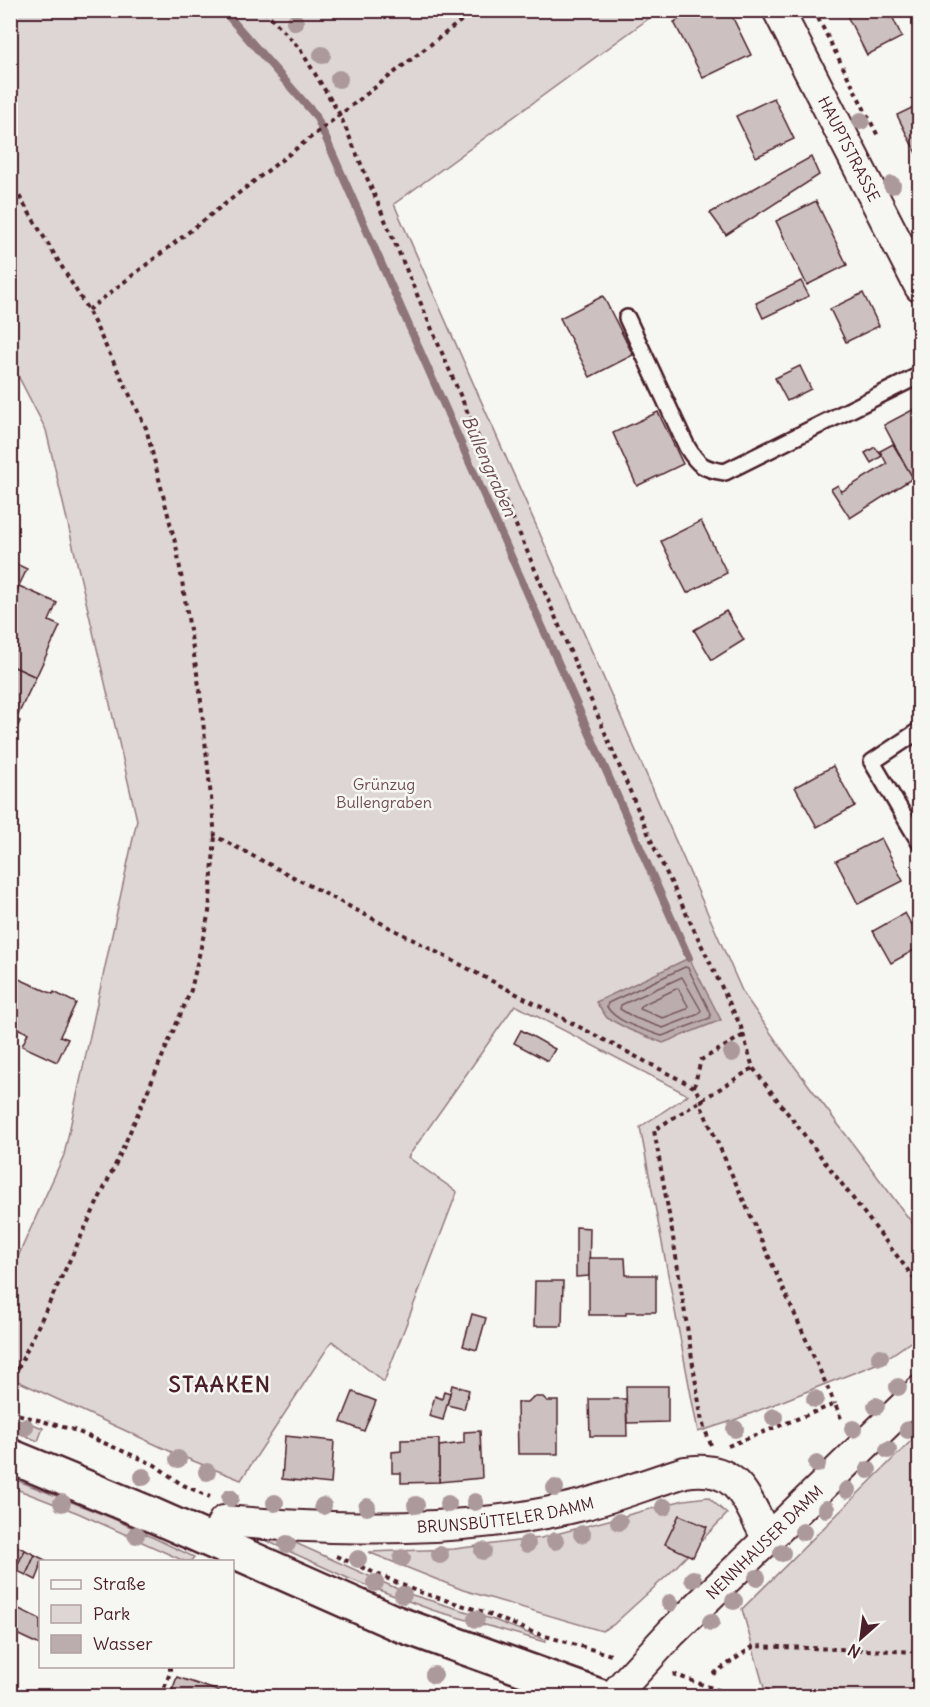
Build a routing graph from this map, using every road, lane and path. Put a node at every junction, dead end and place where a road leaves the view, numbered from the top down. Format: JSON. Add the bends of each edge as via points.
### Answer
{"nodes":[{"id":1,"x":264,"y":10,"type":"edge"},
{"id":2,"x":475,"y":10,"type":"edge"},
{"id":3,"x":777,"y":10,"type":"edge"},
{"id":4,"x":814,"y":10,"type":"edge"},
{"id":5,"x":340,"y":115,"type":"junction"},
{"id":6,"x":883,"y":147,"type":"dead end"},
{"id":7,"x":10,"y":181,"type":"edge"},
{"id":8,"x":914,"y":207,"type":"dead end"},
{"id":9,"x":920,"y":217,"type":"edge"},
{"id":10,"x":920,"y":287,"type":"edge"},
{"id":11,"x":88,"y":309,"type":"junction"},
{"id":12,"x":627,"y":318,"type":"dead end"},
{"id":13,"x":920,"y":375,"type":"edge"},
{"id":14,"x":920,"y":730,"type":"edge"},
{"id":15,"x":215,"y":836,"type":"junction"},
{"id":16,"x":920,"y":843,"type":"edge"},
{"id":17,"x":744,"y":1035,"type":"junction"},
{"id":18,"x":753,"y":1068,"type":"junction"},
{"id":19,"x":694,"y":1087,"type":"junction"},
{"id":20,"x":702,"y":1100,"type":"junction"},
{"id":21,"x":920,"y":1286,"type":"edge"},
{"id":22,"x":10,"y":1385,"type":"edge"},
{"id":23,"x":920,"y":1391,"type":"edge"},
{"id":24,"x":835,"y":1404,"type":"junction"},
{"id":25,"x":842,"y":1421,"type":"dead end"},
{"id":26,"x":10,"y":1456,"type":"edge"},
{"id":27,"x":716,"y":1462,"type":"junction"},
{"id":28,"x":768,"y":1539,"type":"junction"},
{"id":29,"x":213,"y":1542,"type":"junction"},
{"id":30,"x":920,"y":1652,"type":"edge"},
{"id":31,"x":170,"y":1668,"type":"edge"},
{"id":32,"x":713,"y":1674,"type":"dead end"},
{"id":33,"x":717,"y":1690,"type":"dead end"},
{"id":34,"x":161,"y":1696,"type":"edge"},
{"id":35,"x":599,"y":1696,"type":"edge"},
{"id":36,"x":613,"y":1696,"type":"edge"},
{"id":37,"x":735,"y":1696,"type":"edge"}],
"edges":[{"from":1,"to":5,"type":"path","via":[[300,50]]},
{"from":2,"to":5,"type":"path"},
{"from":3,"to":10,"type":"street","name":"HAUPTSTRASSE"},
{"from":4,"to":6,"type":"path"},
{"from":5,"to":11,"type":"path"},
{"from":5,"to":17,"type":"path","via":[[654,847]]},
{"from":7,"to":11,"type":"path"},
{"from":8,"to":9,"type":"path"},
{"from":11,"to":15,"type":"path","via":[[146,428],[177,550],[200,692]]},
{"from":12,"to":13,"type":"lane","via":[[687,447],[697,463],[710,470],[725,472]]},
{"from":14,"to":16,"type":"lane","via":[[872,762]]},
{"from":15,"to":19,"type":"path"},
{"from":15,"to":22,"type":"path","via":[[209,912],[191,990],[120,1155]]},
{"from":17,"to":18,"type":"path"},
{"from":17,"to":19,"type":"path","via":[[702,1060]]},
{"from":18,"to":20,"type":"path"},
{"from":18,"to":21,"type":"path"},
{"from":19,"to":20,"type":"path"},
{"from":20,"to":24,"type":"path","via":[[702,1108]]},
{"from":20,"to":27,"type":"path","via":[[654,1130],[702,1422]]},
{"from":23,"to":28,"type":"street","name":"NENNHAUSER DAMM"},
{"from":24,"to":25,"type":"path"},
{"from":24,"to":27,"type":"path"},
{"from":26,"to":29,"type":"main road"},
{"from":27,"to":28,"type":"street","via":[[746,1495]]},
{"from":27,"to":29,"type":"street","name":"BRUNSBÜTTELER DAMM","via":[[586,1504],[527,1515],[460,1524],[376,1528],[224,1521]]},
{"from":28,"to":36,"type":"street","name":"NENNHAUSER DAMM","via":[[652,1652]]},
{"from":29,"to":35,"type":"main road","via":[[396,1623]]},
{"from":30,"to":32,"type":"path","via":[[754,1646]]},
{"from":31,"to":34,"type":"path"},
{"from":33,"to":37,"type":"path"}]}
